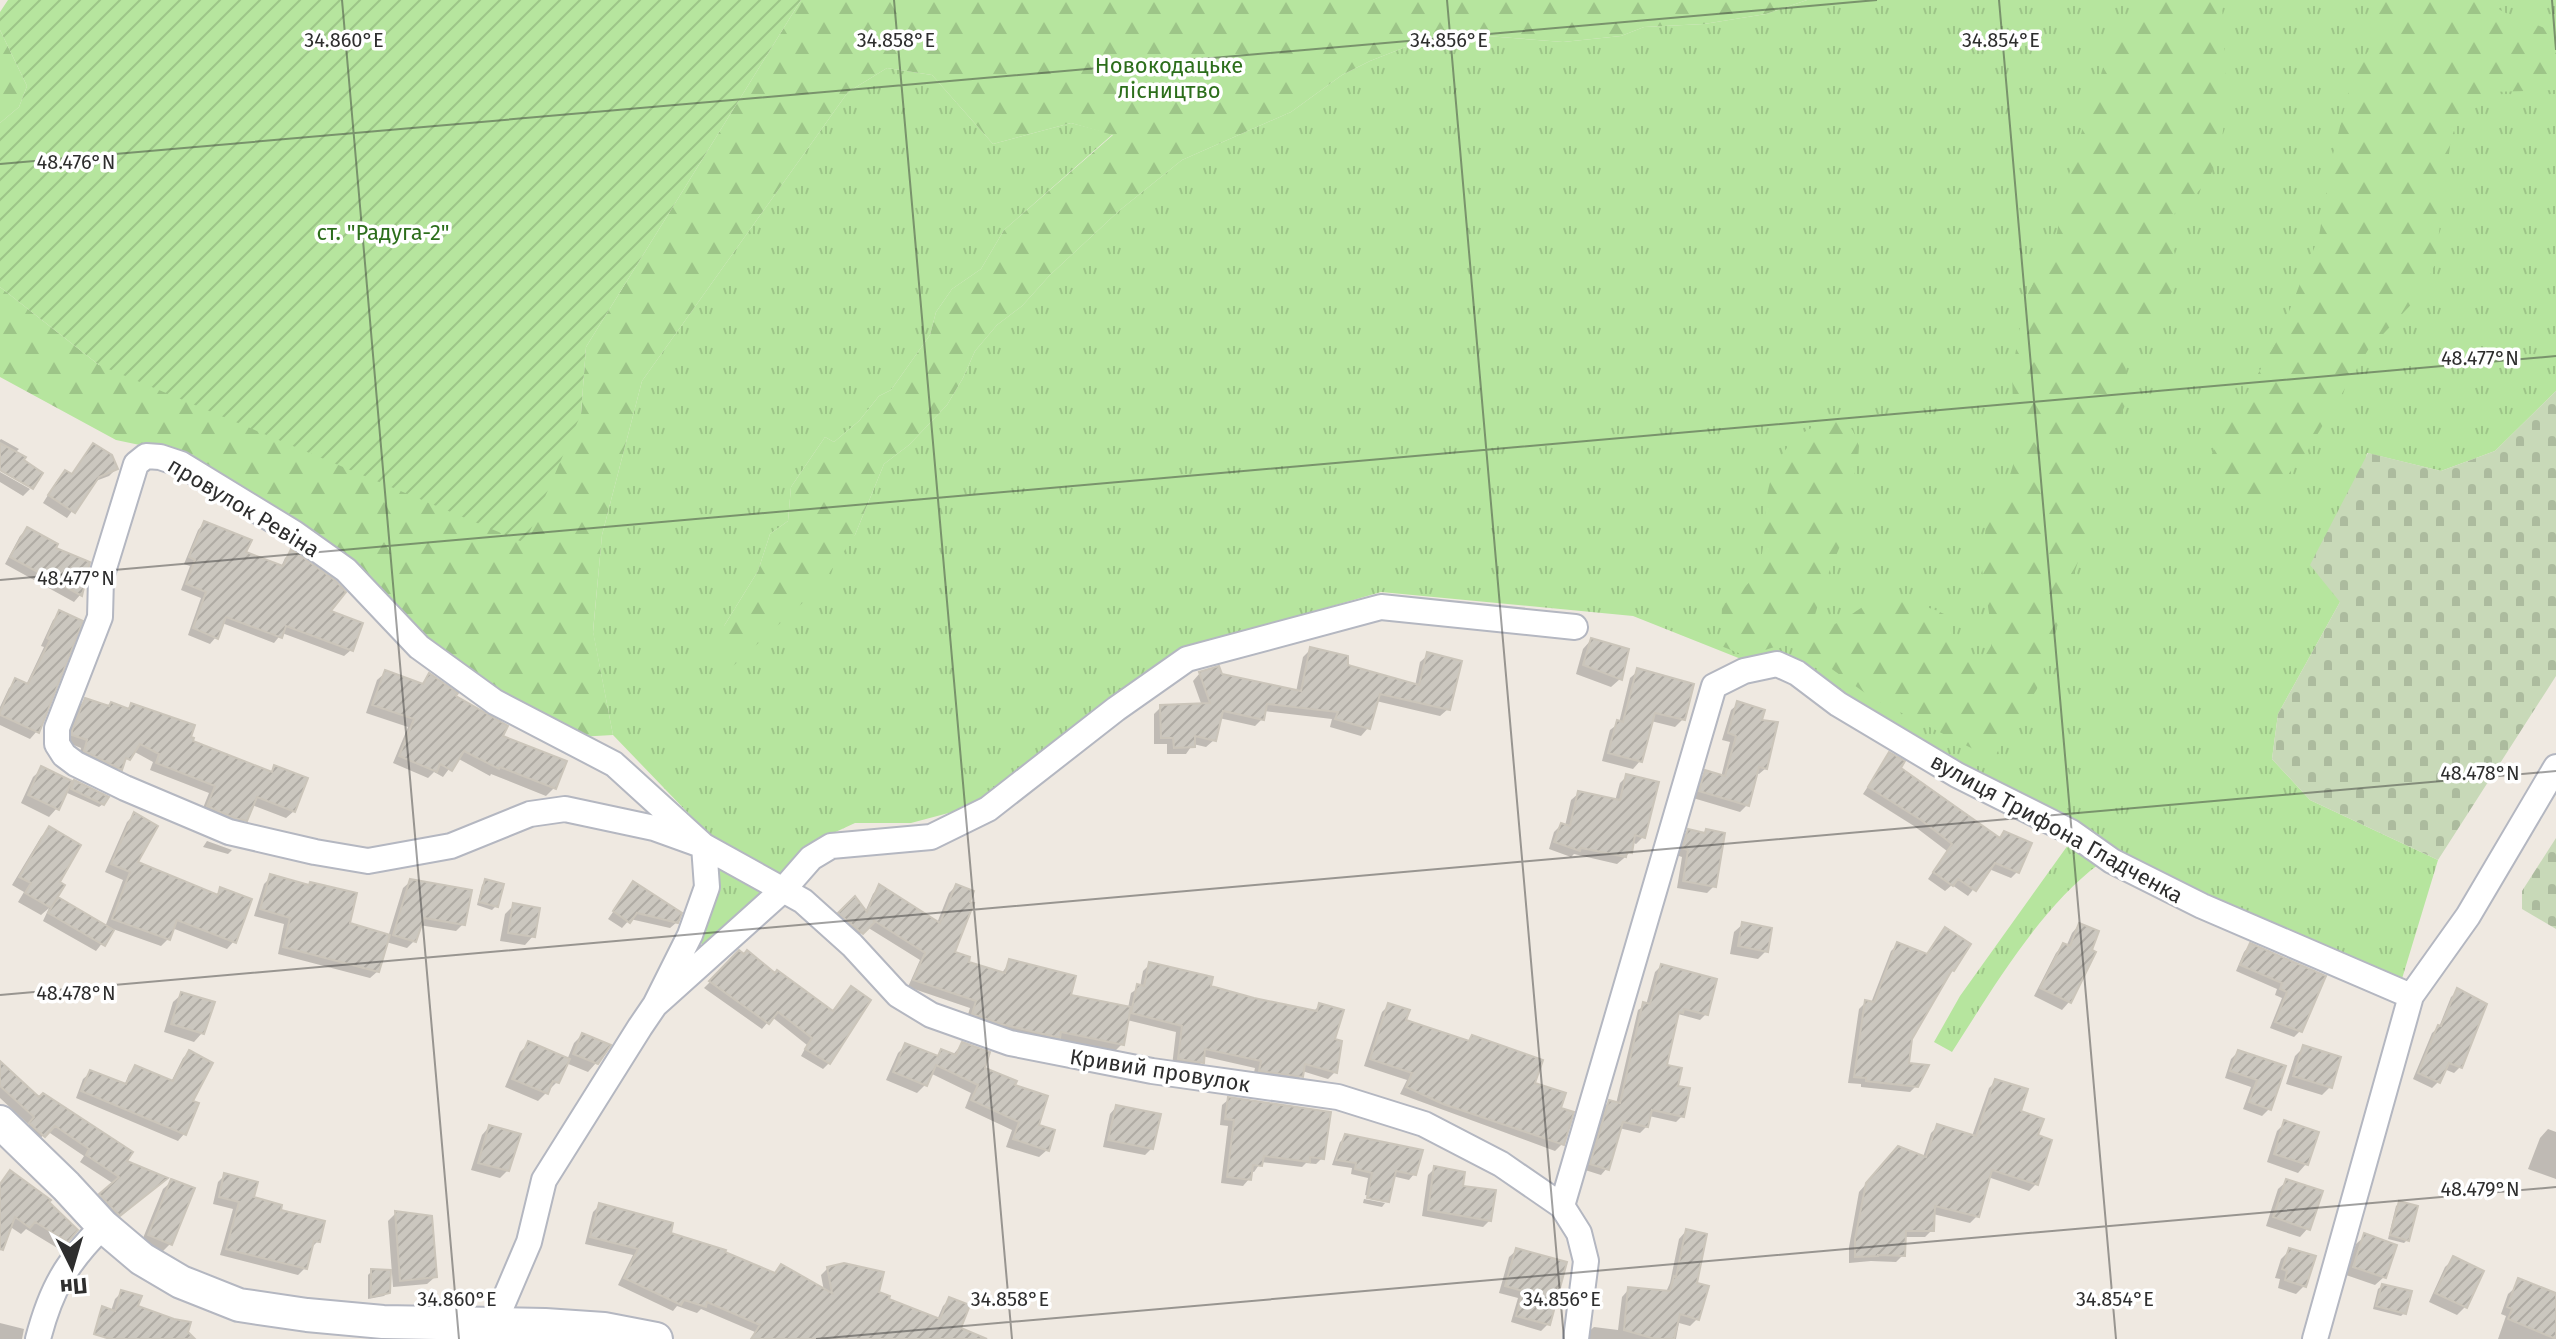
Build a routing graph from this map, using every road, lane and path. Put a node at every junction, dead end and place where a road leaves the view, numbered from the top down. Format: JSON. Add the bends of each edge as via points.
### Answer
{"nodes":[{"id":1,"x":1575,"y":627,"type":"dead end"},
{"id":2,"x":2556,"y":767,"type":"edge"},
{"id":3,"x":704,"y":846,"type":"junction"},
{"id":4,"x":783,"y":890,"type":"junction"},
{"id":5,"x":2411,"y":996,"type":"junction"},
{"id":6,"x":655,"y":1005,"type":"junction"},
{"id":7,"x":0,"y":1122,"type":"edge"},
{"id":8,"x":1562,"y":1206,"type":"junction"},
{"id":9,"x":103,"y":1226,"type":"junction"},
{"id":10,"x":494,"y":1332,"type":"edge"},
{"id":11,"x":38,"y":1339,"type":"edge"},
{"id":12,"x":656,"y":1339,"type":"edge"},
{"id":13,"x":1576,"y":1339,"type":"edge"},
{"id":14,"x":2315,"y":1339,"type":"edge"}],
"edges":[{"from":1,"to":4,"type":"street","via":[[1381,607],[1187,659],[988,809],[931,837],[831,846],[811,858]]},
{"from":2,"to":5,"type":"street","via":[[2468,916]]},
{"from":3,"to":3,"type":"street","name":"провулок Ревіна","via":[[614,764],[495,702],[419,647],[346,570],[294,533],[181,464],[146,456],[136,464],[101,578],[100,617],[57,728],[57,744],[76,764],[229,832],[368,861],[451,846],[530,814],[565,809],[654,828]]},
{"from":3,"to":4,"type":"street","name":"провулок Ревіна"},
{"from":3,"to":6,"type":"street","via":[[707,887]]},
{"from":4,"to":6,"type":"street"},
{"from":4,"to":8,"type":"street","name":"Кривий провулок","via":[[842,936],[898,995],[960,1027],[1010,1043],[1152,1071],[1338,1097],[1424,1124],[1501,1164]]},
{"from":5,"to":8,"type":"street","name":"вулиця Трифона Гладченка","via":[[2112,861],[2071,832],[1957,775],[1838,704],[1797,673],[1777,664],[1744,671],[1714,686]]},
{"from":5,"to":14,"type":"street"},
{"from":6,"to":10,"type":"street","via":[[544,1180],[529,1242]]},
{"from":7,"to":9,"type":"street"},
{"from":8,"to":13,"type":"street","name":"Кривий провулок","via":[[1579,1233],[1586,1261]]},
{"from":9,"to":10,"type":"street","via":[[142,1259],[181,1282],[239,1305]]},
{"from":9,"to":11,"type":"street","via":[[74,1256],[48,1303]]},
{"from":10,"to":12,"type":"street","via":[[604,1329]]}]}
